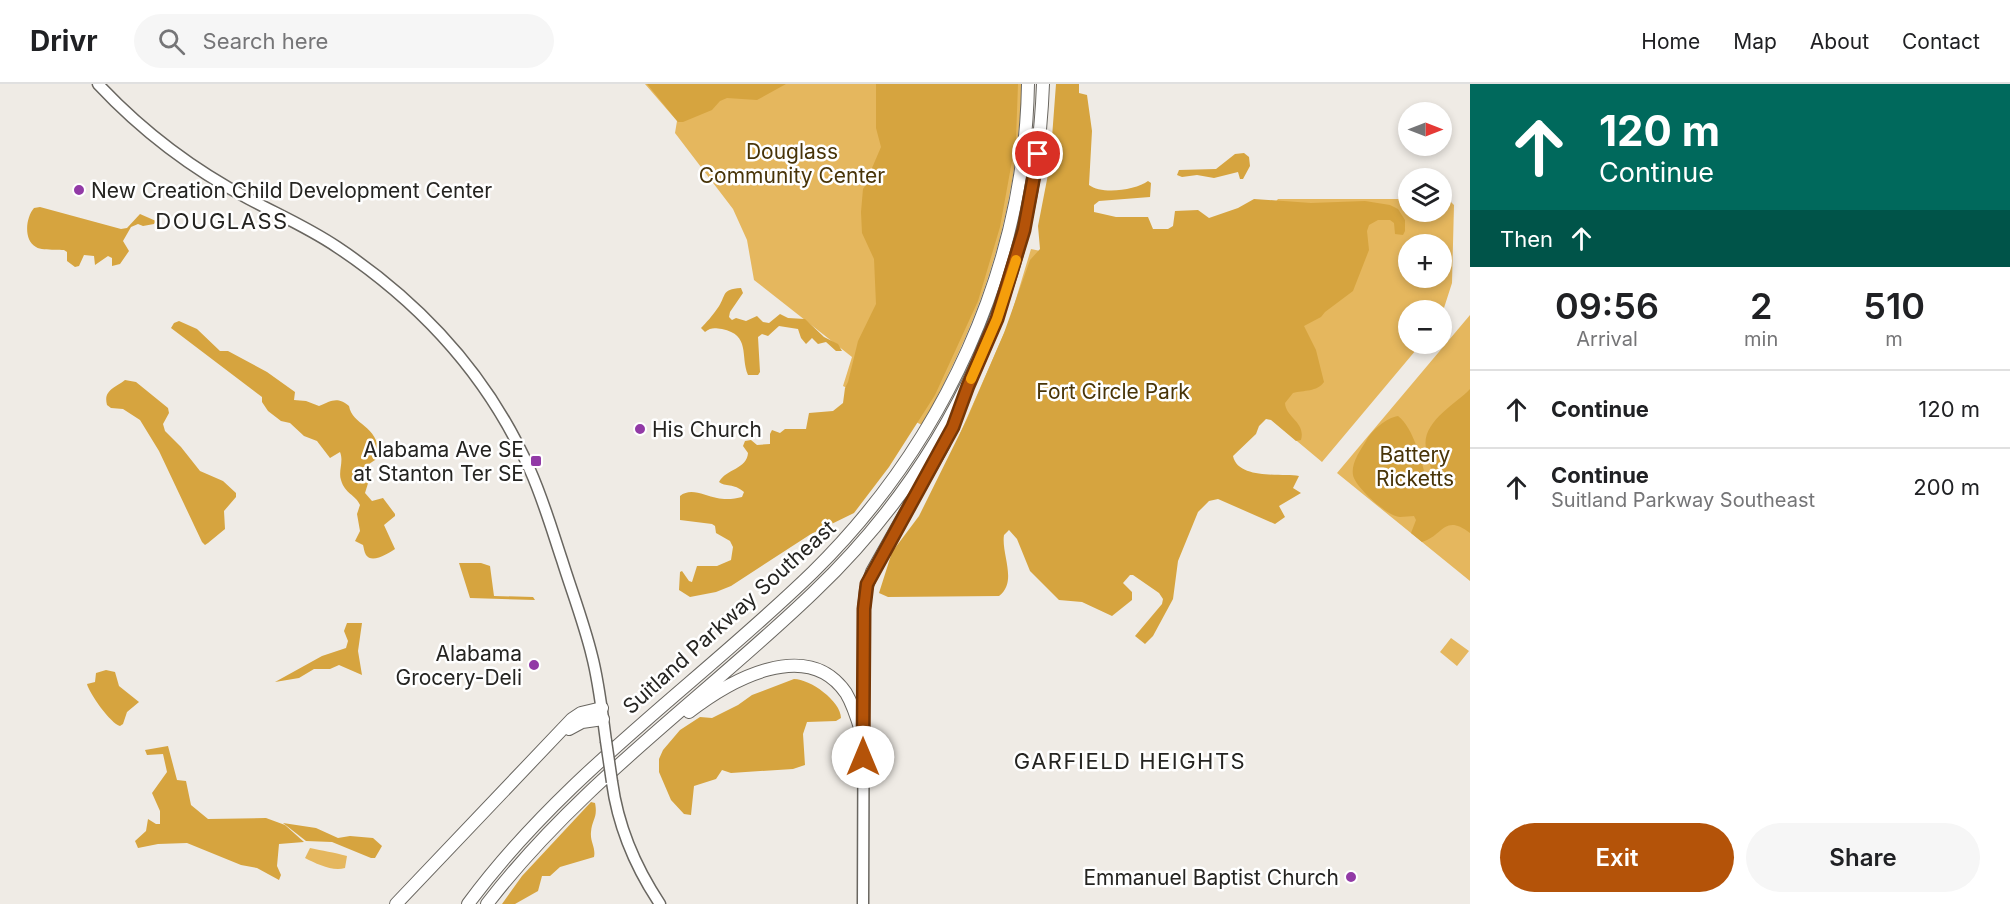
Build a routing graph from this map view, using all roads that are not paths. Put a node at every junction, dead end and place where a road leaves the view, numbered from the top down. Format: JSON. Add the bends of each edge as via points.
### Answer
{"nodes":[{"id":1,"x":98,"y":84,"type":"edge"},
{"id":2,"x":1028,"y":84,"type":"edge"},
{"id":3,"x":1043,"y":84,"type":"edge"},
{"id":4,"x":968,"y":386,"type":"junction"},
{"id":5,"x":864,"y":609,"type":"joint"},
{"id":6,"x":602,"y":713,"type":"junction"},
{"id":7,"x":864,"y":741,"type":"junction"},
{"id":8,"x":640,"y":744,"type":"junction"},
{"id":9,"x":507,"y":854,"type":"junction"},
{"id":10,"x":396,"y":901,"type":"edge"},
{"id":11,"x":458,"y":904,"type":"edge"},
{"id":12,"x":468,"y":904,"type":"edge"},
{"id":13,"x":487,"y":904,"type":"edge"},
{"id":14,"x":660,"y":904,"type":"edge"},
{"id":15,"x":863,"y":904,"type":"edge"}],
"edges":[{"from":1,"to":6,"type":"main road","via":[[146,130],[190,164],[320,236],[381,278],[422,313],[459,354],[501,414],[533,476],[587,638]]},
{"from":2,"to":9,"type":"highway","name":"Suitland Parkway Southeast","via":[[1019,179],[998,271],[967,352],[914,449],[869,511],[811,573],[589,770]]},
{"from":3,"to":4,"type":"highway","name":"Suitland Parkway Southeast","via":[[1037,163],[1022,239],[997,319]]},
{"from":4,"to":5,"type":"highway","via":[[953,427],[870,577]]},
{"from":4,"to":8,"type":"highway","name":"Suitland Parkway Southeast","via":[[921,466],[856,549],[802,604]]},
{"from":5,"to":7,"type":"main road"},
{"from":6,"to":10,"type":"highway","via":[[578,723],[551,742]]},
{"from":6,"to":14,"type":"main road","bridge":true,"via":[[618,811],[642,875]]},
{"from":7,"to":8,"type":"highway","via":[[852,705],[837,683],[815,670],[790,666],[761,671],[730,685]]},
{"from":7,"to":15,"type":"main road"},
{"from":8,"to":13,"type":"highway","name":"Suitland Parkway Southeast","via":[[554,825]]},
{"from":9,"to":11,"type":"highway","via":[[480,876]]},
{"from":9,"to":12,"type":"highway","name":"Suitland Parkway Southeast"}]}
